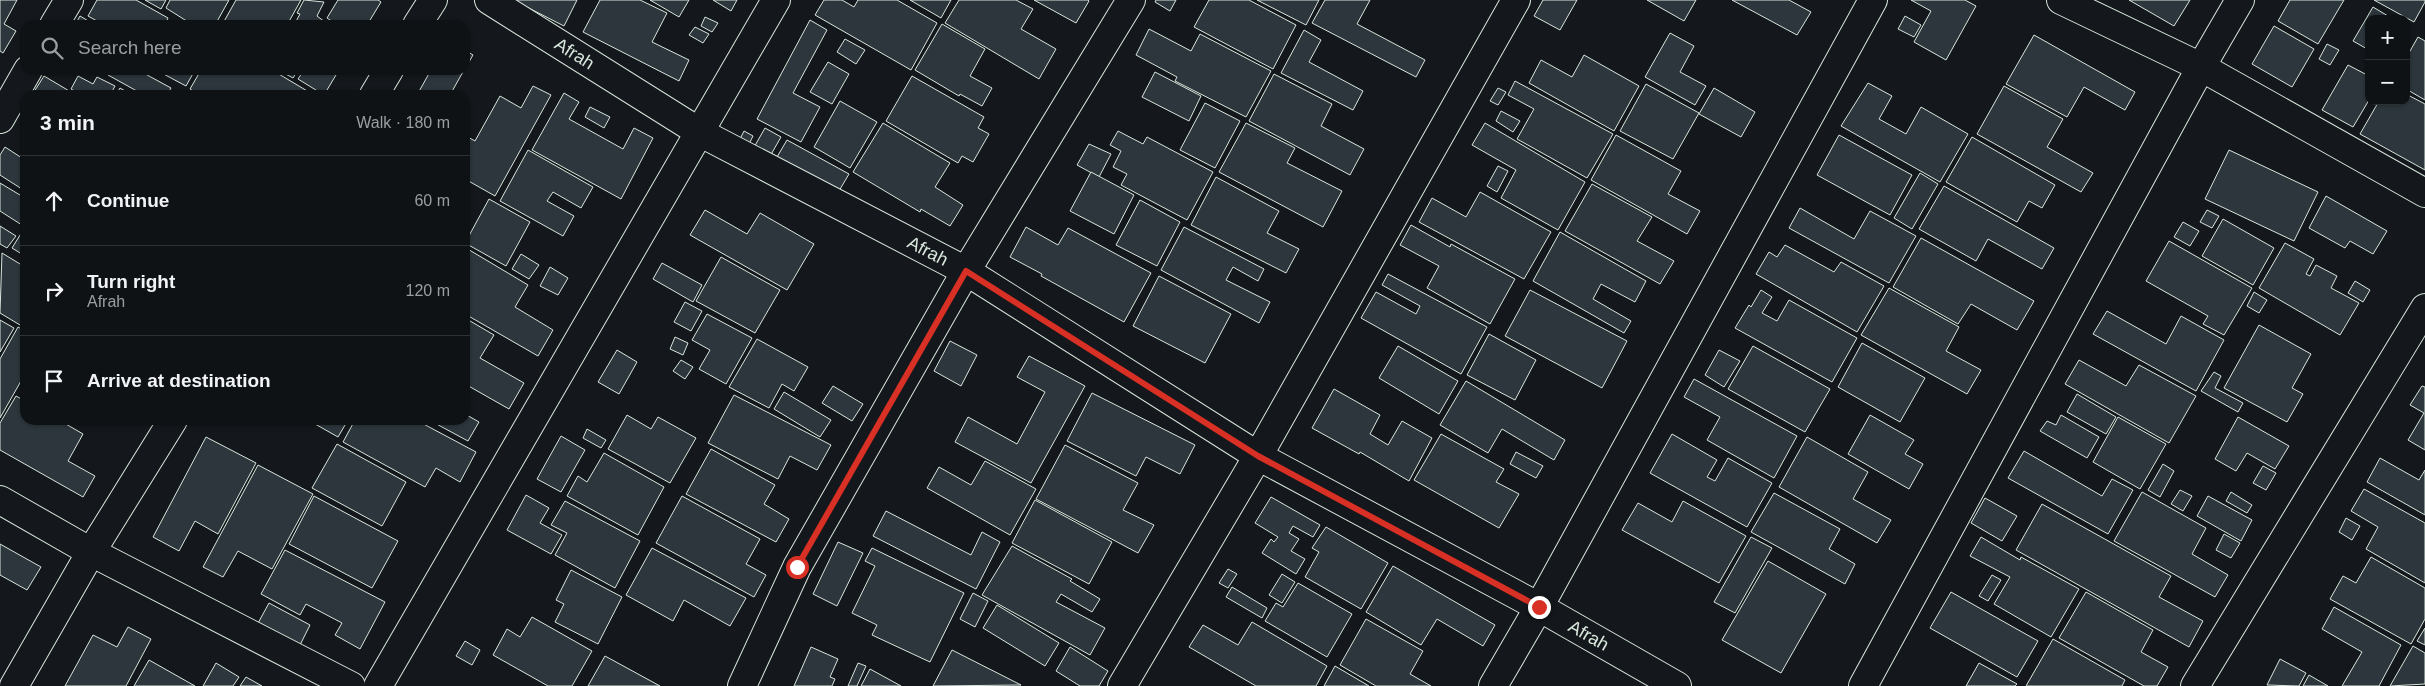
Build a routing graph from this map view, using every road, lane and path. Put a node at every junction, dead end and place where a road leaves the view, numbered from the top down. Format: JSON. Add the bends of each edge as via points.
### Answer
{"nodes":[{"id":1,"x":69,"y":0,"type":"edge"},
{"id":2,"x":433,"y":0,"type":"edge"},
{"id":3,"x":489,"y":0,"type":"edge"},
{"id":4,"x":776,"y":0,"type":"edge"},
{"id":5,"x":1131,"y":0,"type":"edge"},
{"id":6,"x":1516,"y":0,"type":"edge"},
{"id":7,"x":1873,"y":0,"type":"edge"},
{"id":8,"x":2061,"y":0,"type":"edge"},
{"id":9,"x":2240,"y":0,"type":"edge"},
{"id":10,"x":57,"y":20,"type":"edge"},
{"id":11,"x":420,"y":20,"type":"edge"},
{"id":12,"x":2201,"y":67,"type":"junction"},
{"id":13,"x":25,"y":75,"type":"edge"},
{"id":14,"x":386,"y":75,"type":"edge"},
{"id":15,"x":377,"y":90,"type":"edge"},
{"id":16,"x":0,"y":119,"type":"edge"},
{"id":17,"x":701,"y":133,"type":"junction"},
{"id":18,"x":2425,"y":193,"type":"edge"},
{"id":19,"x":966,"y":271,"type":"junction"},
{"id":20,"x":2425,"y":308,"type":"edge"},
{"id":21,"x":170,"y":425,"type":"edge"},
{"id":22,"x":1258,"y":456,"type":"junction"},
{"id":23,"x":0,"y":500,"type":"edge"},
{"id":24,"x":91,"y":552,"type":"junction"},
{"id":25,"x":1539,"y":607,"type":"junction"},
{"id":26,"x":14,"y":686,"type":"edge"},
{"id":27,"x":350,"y":686,"type":"edge"},
{"id":28,"x":378,"y":686,"type":"edge"},
{"id":29,"x":742,"y":686,"type":"edge"},
{"id":30,"x":1122,"y":686,"type":"edge"},
{"id":31,"x":1493,"y":686,"type":"edge"},
{"id":32,"x":1677,"y":686,"type":"edge"},
{"id":33,"x":1862,"y":686,"type":"edge"},
{"id":34,"x":2195,"y":686,"type":"edge"}],
"edges":[{"from":1,"to":10,"type":"street"},
{"from":2,"to":11,"type":"street"},
{"from":3,"to":17,"type":"street","name":"Afrah"},
{"from":4,"to":17,"type":"street"},
{"from":5,"to":19,"type":"street"},
{"from":6,"to":22,"type":"street"},
{"from":7,"to":25,"type":"street"},
{"from":8,"to":12,"type":"street"},
{"from":9,"to":12,"type":"street"},
{"from":12,"to":18,"type":"street"},
{"from":12,"to":33,"type":"street"},
{"from":13,"to":16,"type":"street"},
{"from":14,"to":15,"type":"street"},
{"from":17,"to":19,"type":"street","name":"Afrah"},
{"from":17,"to":28,"type":"street"},
{"from":19,"to":22,"type":"street","name":"Afrah"},
{"from":19,"to":29,"type":"street","via":[[797,567]]},
{"from":20,"to":34,"type":"street"},
{"from":21,"to":24,"type":"street"},
{"from":22,"to":25,"type":"street","name":"Afrah"},
{"from":22,"to":30,"type":"street"},
{"from":23,"to":24,"type":"street"},
{"from":24,"to":26,"type":"street"},
{"from":24,"to":27,"type":"street"},
{"from":25,"to":31,"type":"street"},
{"from":25,"to":32,"type":"street","name":"Afrah"}]}
